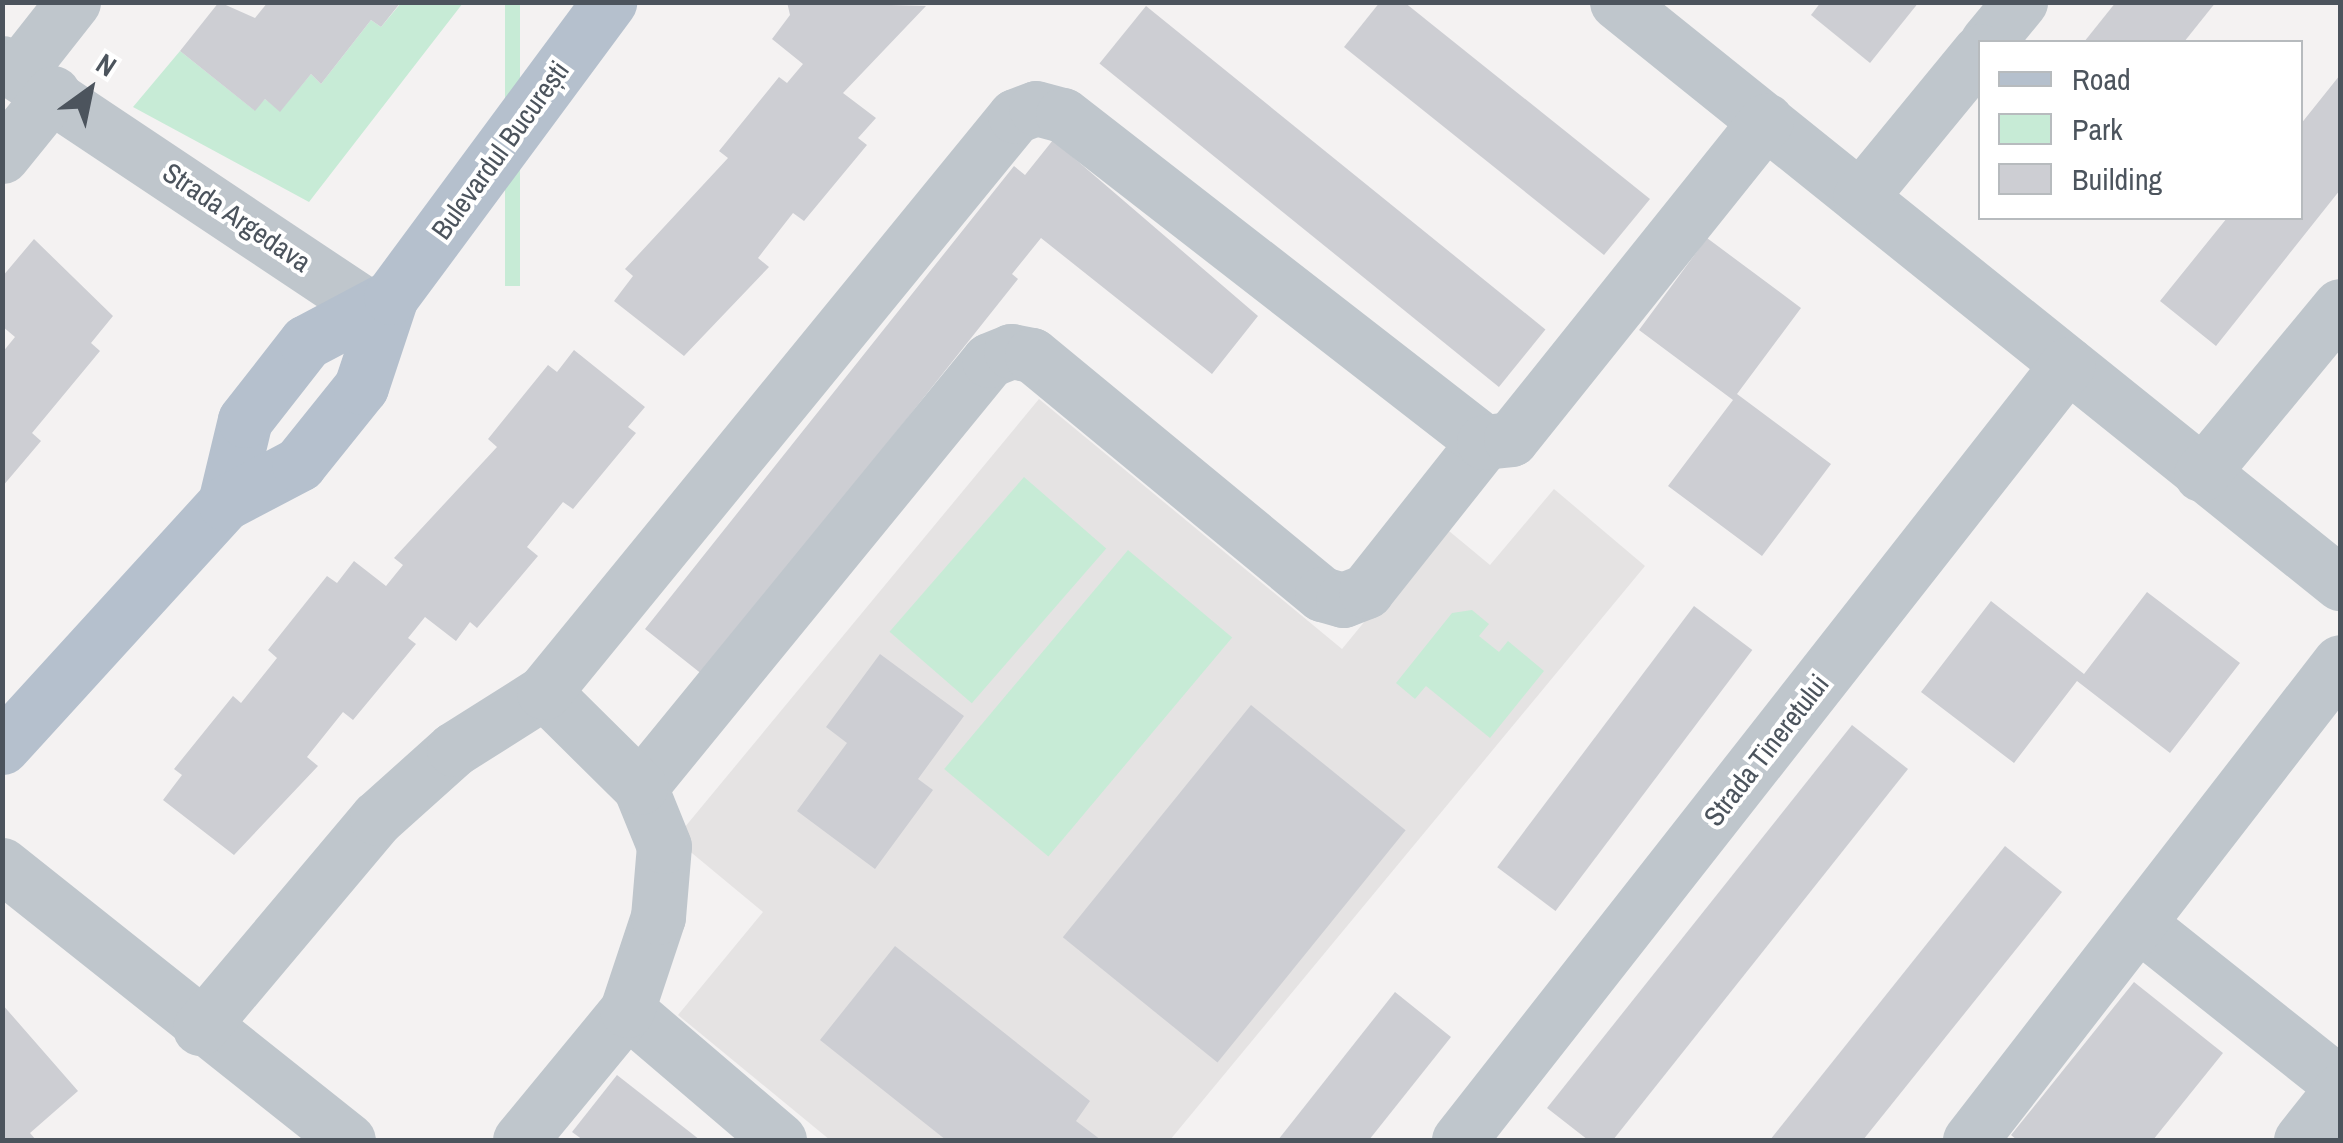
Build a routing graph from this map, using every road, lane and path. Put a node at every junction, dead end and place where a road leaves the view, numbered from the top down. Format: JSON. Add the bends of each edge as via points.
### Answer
{"nodes":[{"id":1,"x":73,"y":2,"type":"edge"},
{"id":2,"x":610,"y":2,"type":"edge"},
{"id":3,"x":1617,"y":2,"type":"edge"},
{"id":4,"x":2020,"y":2,"type":"edge"},
{"id":5,"x":1989,"y":40,"type":"edge"},
{"id":6,"x":1978,"y":53,"type":"edge"},
{"id":7,"x":24,"y":76,"type":"edge"},
{"id":8,"x":1766,"y":121,"type":"junction"},
{"id":9,"x":2,"y":156,"type":"edge"},
{"id":10,"x":1860,"y":196,"type":"junction"},
{"id":11,"x":380,"y":303,"type":"junction"},
{"id":12,"x":2340,"y":306,"type":"edge"},
{"id":13,"x":2068,"y":364,"type":"junction"},
{"id":14,"x":1484,"y":442,"type":"junction"},
{"id":15,"x":2200,"y":474,"type":"junction"},
{"id":16,"x":2340,"y":584,"type":"edge"},
{"id":17,"x":2340,"y":662,"type":"edge"},
{"id":18,"x":544,"y":692,"type":"junction"},
{"id":19,"x":2,"y":746,"type":"edge"},
{"id":20,"x":640,"y":786,"type":"junction"},
{"id":21,"x":2,"y":865,"type":"edge"},
{"id":22,"x":2138,"y":924,"type":"junction"},
{"id":23,"x":627,"y":1010,"type":"junction"},
{"id":24,"x":200,"y":1028,"type":"junction"},
{"id":25,"x":2340,"y":1088,"type":"edge"},
{"id":26,"x":1464,"y":1139,"type":"edge"},
{"id":27,"x":348,"y":1140,"type":"edge"},
{"id":28,"x":520,"y":1140,"type":"edge"},
{"id":29,"x":779,"y":1140,"type":"edge"},
{"id":30,"x":1970,"y":1140,"type":"edge"},
{"id":31,"x":2301,"y":1140,"type":"edge"}],
"edges":[{"from":1,"to":7,"type":"street"},
{"from":2,"to":11,"type":"main road","name":"Bulevardul București"},
{"from":3,"to":8,"type":"street"},
{"from":4,"to":5,"type":"street"},
{"from":6,"to":10,"type":"street"},
{"from":7,"to":9,"type":"street"},
{"from":7,"to":11,"type":"street","name":"Strada Argedava"},
{"from":8,"to":10,"type":"street"},
{"from":8,"to":14,"type":"street","via":[[1511,439]]},
{"from":10,"to":13,"type":"street"},
{"from":11,"to":19,"type":"main road","name":"Bulevardul București","via":[[306,342],[246,420],[224,503]]},
{"from":12,"to":15,"type":"street"},
{"from":13,"to":15,"type":"street"},
{"from":13,"to":26,"type":"street","name":"Strada Tineretului"},
{"from":14,"to":18,"type":"street","via":[[1063,114],[1036,108],[1016,116]]},
{"from":14,"to":20,"type":"street","via":[[1366,591],[1344,600],[1322,594],[1032,355],[1011,352],[990,360]]},
{"from":15,"to":16,"type":"street"},
{"from":17,"to":22,"type":"street"},
{"from":18,"to":20,"type":"street"},
{"from":18,"to":24,"type":"street","via":[[454,748],[377,818]]},
{"from":20,"to":23,"type":"street","via":[[664,846],[658,917]]},
{"from":21,"to":24,"type":"street"},
{"from":22,"to":25,"type":"street"},
{"from":22,"to":30,"type":"street"},
{"from":23,"to":28,"type":"street"},
{"from":23,"to":29,"type":"street"},
{"from":24,"to":27,"type":"street"},
{"from":25,"to":31,"type":"street"}]}
